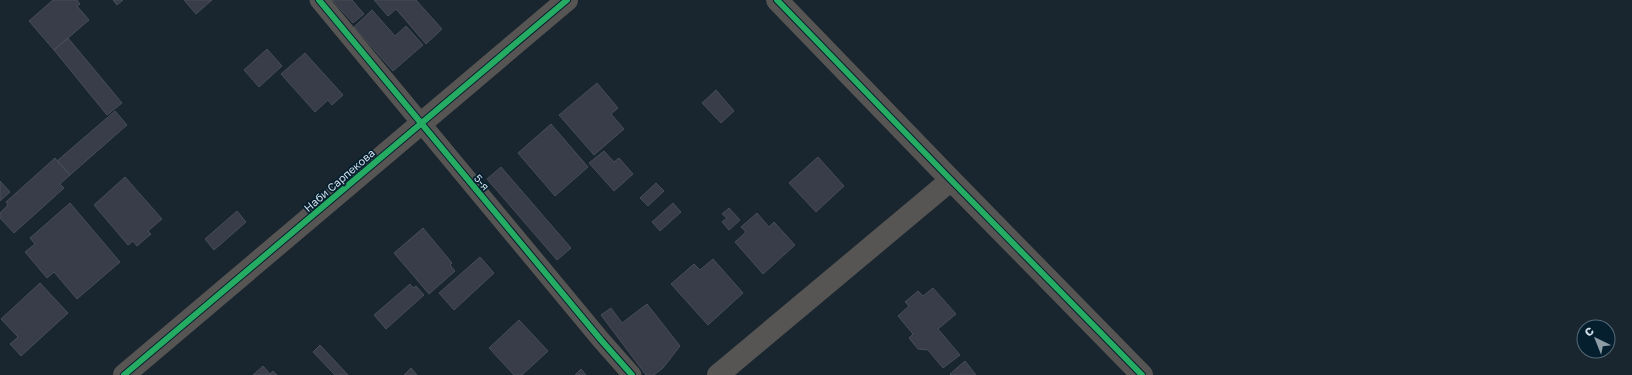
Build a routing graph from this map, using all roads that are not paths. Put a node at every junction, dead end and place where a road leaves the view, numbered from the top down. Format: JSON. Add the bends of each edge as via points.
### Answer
{"nodes":[{"id":1,"x":319,"y":0,"type":"edge"},
{"id":2,"x":567,"y":0,"type":"edge"},
{"id":3,"x":777,"y":0,"type":"edge"},
{"id":4,"x":421,"y":123,"type":"junction"},
{"id":5,"x":951,"y":180,"type":"junction"},
{"id":6,"x":124,"y":375,"type":"edge"},
{"id":7,"x":632,"y":375,"type":"edge"},
{"id":8,"x":718,"y":375,"type":"edge"},
{"id":9,"x":1142,"y":375,"type":"edge"}],
"edges":[{"from":1,"to":4,"type":"street","name":"5-я"},
{"from":2,"to":4,"type":"street","name":"Наби Сарпекова"},
{"from":3,"to":5,"type":"street"},
{"from":4,"to":6,"type":"street","name":"Наби Сарпекова"},
{"from":4,"to":7,"type":"street","name":"5-я"},
{"from":5,"to":8,"type":"street"},
{"from":5,"to":9,"type":"street"}]}
